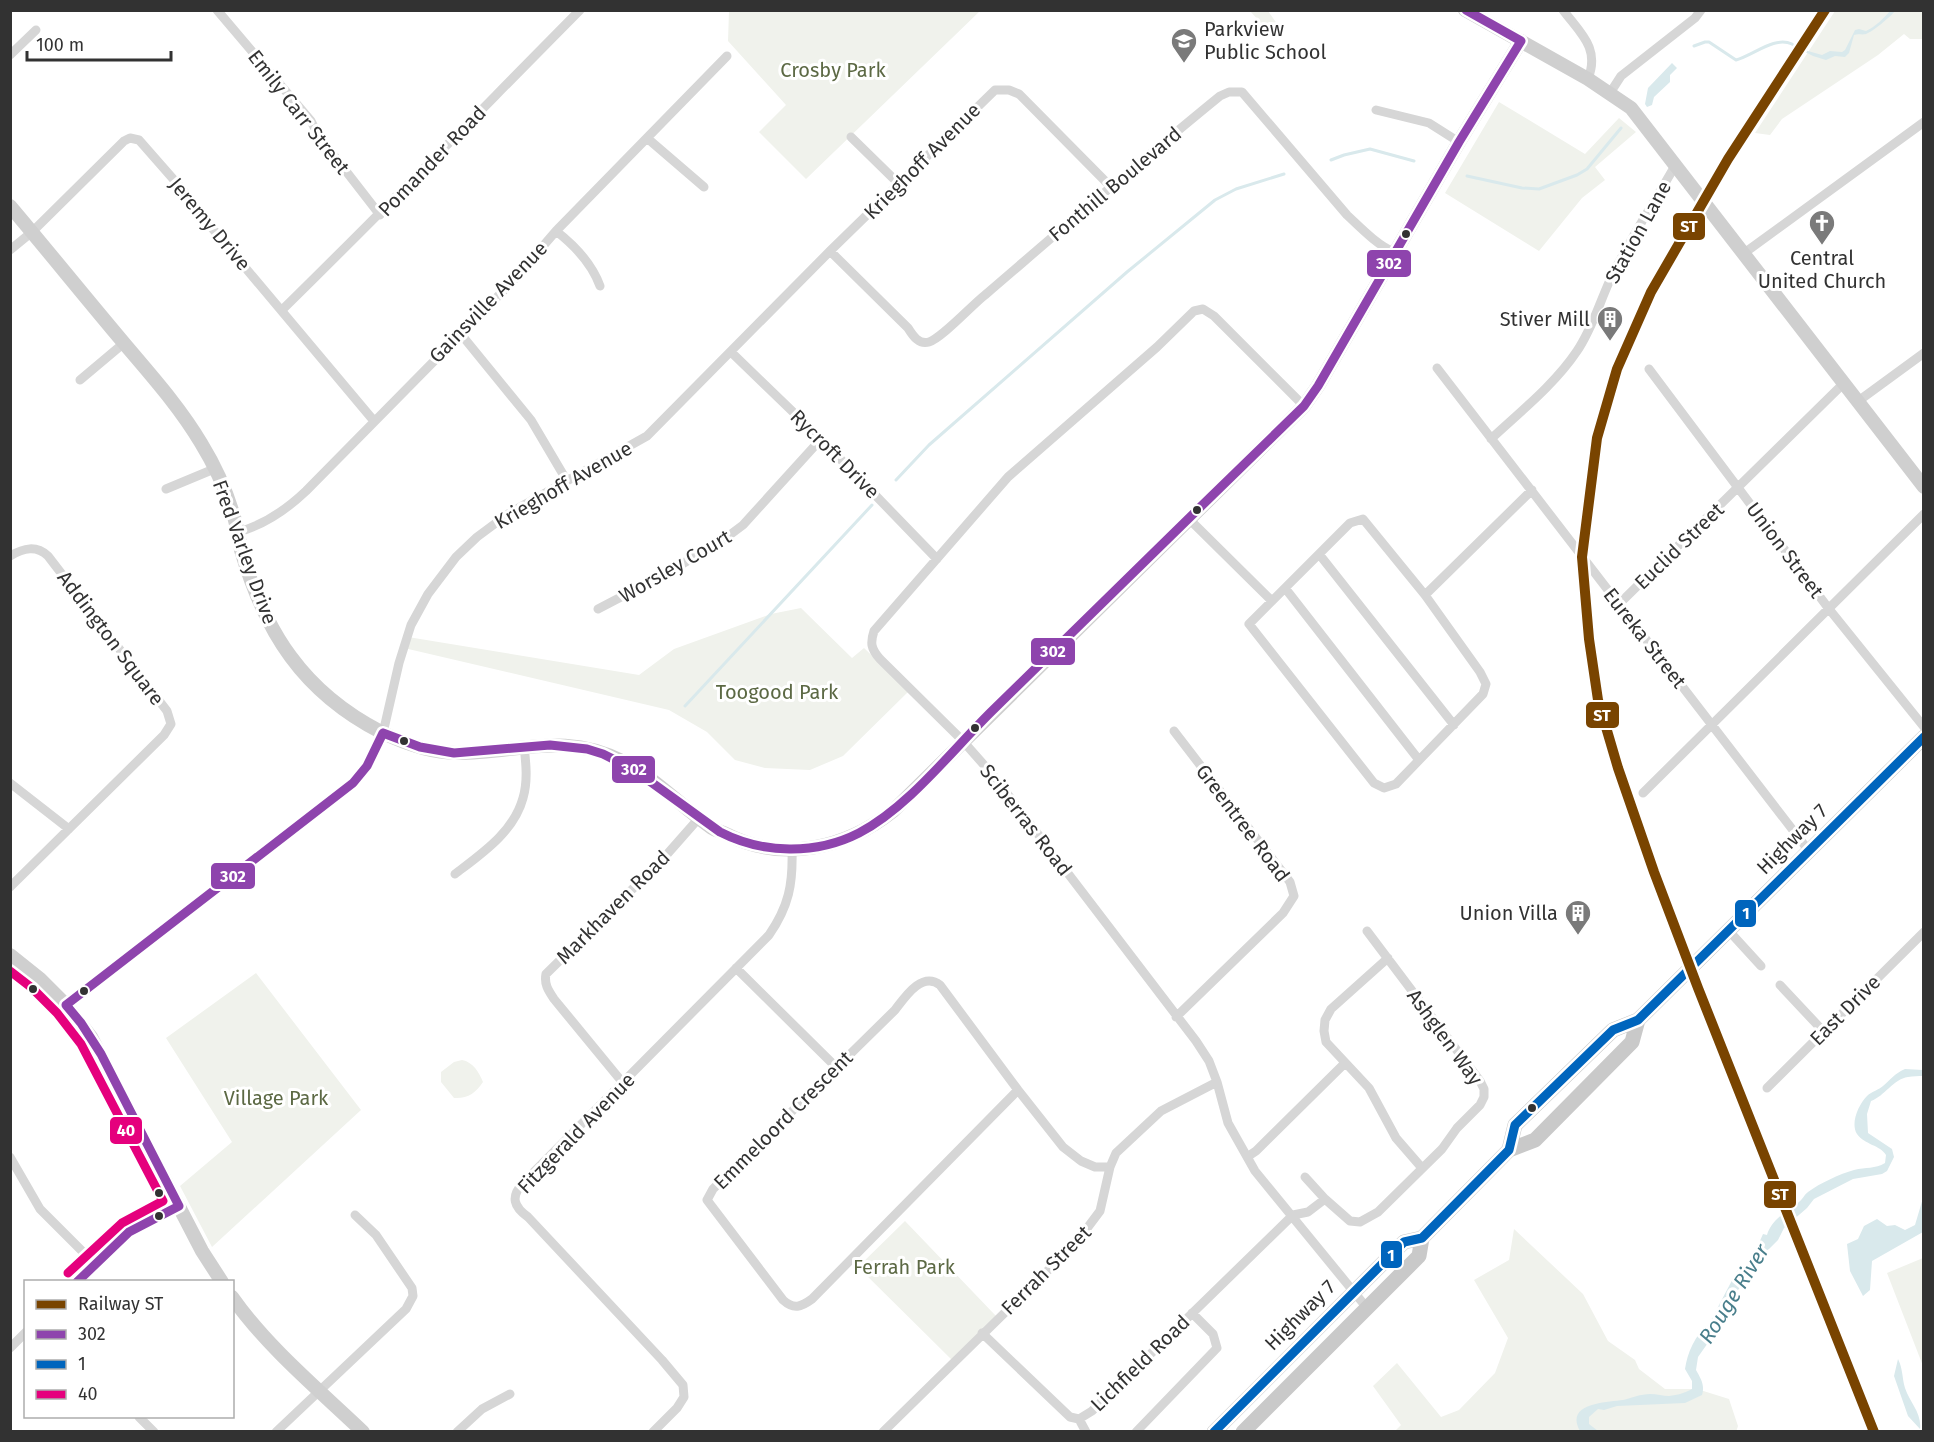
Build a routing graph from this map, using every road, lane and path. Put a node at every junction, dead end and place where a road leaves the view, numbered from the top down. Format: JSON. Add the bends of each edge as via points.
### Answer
{"nodes":[{"id":1,"x":217,"y":10,"type":"edge"},
{"id":2,"x":580,"y":10,"type":"edge"},
{"id":3,"x":1465,"y":10,"type":"edge"},
{"id":4,"x":1563,"y":10,"type":"edge"},
{"id":5,"x":1701,"y":10,"type":"edge"},
{"id":6,"x":36,"y":30,"type":"dead end"},
{"id":7,"x":1521,"y":41,"type":"junction"},
{"id":8,"x":10,"y":55,"type":"edge"},
{"id":9,"x":727,"y":56,"type":"dead end"},
{"id":10,"x":1599,"y":86,"type":"junction"},
{"id":11,"x":1376,"y":110,"type":"dead end"},
{"id":12,"x":1923,"y":122,"type":"edge"},
{"id":13,"x":851,"y":137,"type":"dead end"},
{"id":14,"x":647,"y":138,"type":"junction"},
{"id":15,"x":1459,"y":142,"type":"junction"},
{"id":16,"x":1676,"y":164,"type":"junction"},
{"id":17,"x":899,"y":184,"type":"junction"},
{"id":18,"x":704,"y":187,"type":"dead end"},
{"id":19,"x":1111,"y":187,"type":"junction"},
{"id":20,"x":10,"y":206,"type":"edge"},
{"id":21,"x":380,"y":215,"type":"junction"},
{"id":22,"x":556,"y":231,"type":"junction"},
{"id":23,"x":32,"y":232,"type":"junction"},
{"id":24,"x":10,"y":250,"type":"edge"},
{"id":25,"x":830,"y":251,"type":"junction"},
{"id":26,"x":1394,"y":252,"type":"junction"},
{"id":27,"x":1743,"y":254,"type":"junction"},
{"id":28,"x":600,"y":286,"type":"dead end"},
{"id":29,"x":282,"y":310,"type":"junction"},
{"id":30,"x":460,"y":333,"type":"junction"},
{"id":31,"x":124,"y":344,"type":"junction"},
{"id":32,"x":731,"y":352,"type":"junction"},
{"id":33,"x":1923,"y":352,"type":"edge"},
{"id":34,"x":1437,"y":368,"type":"dead end"},
{"id":35,"x":1649,"y":369,"type":"dead end"},
{"id":36,"x":80,"y":380,"type":"dead end"},
{"id":37,"x":1843,"y":384,"type":"junction"},
{"id":38,"x":1857,"y":402,"type":"junction"},
{"id":39,"x":1304,"y":406,"type":"junction"},
{"id":40,"x":374,"y":421,"type":"junction"},
{"id":41,"x":821,"y":439,"type":"junction"},
{"id":42,"x":1491,"y":439,"type":"junction"},
{"id":43,"x":214,"y":470,"type":"junction"},
{"id":44,"x":567,"y":481,"type":"junction"},
{"id":45,"x":1923,"y":487,"type":"edge"},
{"id":46,"x":1738,"y":488,"type":"junction"},
{"id":47,"x":166,"y":489,"type":"dead end"},
{"id":48,"x":1532,"y":490,"type":"junction"},
{"id":49,"x":1923,"y":514,"type":"edge"},
{"id":50,"x":1188,"y":518,"type":"junction"},
{"id":51,"x":238,"y":532,"type":"junction"},
{"id":52,"x":1319,"y":554,"type":"junction"},
{"id":53,"x":10,"y":556,"type":"edge"},
{"id":54,"x":937,"y":559,"type":"junction"},
{"id":55,"x":1285,"y":588,"type":"junction"},
{"id":56,"x":1425,"y":595,"type":"junction"},
{"id":57,"x":1272,"y":601,"type":"junction"},
{"id":58,"x":1619,"y":604,"type":"junction"},
{"id":59,"x":598,"y":609,"type":"dead end"},
{"id":60,"x":1829,"y":609,"type":"junction"},
{"id":61,"x":1454,"y":725,"type":"junction"},
{"id":62,"x":1711,"y":725,"type":"junction"},
{"id":63,"x":1923,"y":727,"type":"edge"},
{"id":64,"x":1173,"y":731,"type":"dead end"},
{"id":65,"x":383,"y":733,"type":"junction"},
{"id":66,"x":1923,"y":737,"type":"edge"},
{"id":67,"x":962,"y":740,"type":"junction"},
{"id":68,"x":524,"y":746,"type":"junction"},
{"id":69,"x":1419,"y":760,"type":"junction"},
{"id":70,"x":10,"y":783,"type":"edge"},
{"id":71,"x":1643,"y":793,"type":"dead end"},
{"id":72,"x":699,"y":818,"type":"junction"},
{"id":73,"x":69,"y":829,"type":"junction"},
{"id":74,"x":792,"y":850,"type":"junction"},
{"id":75,"x":1809,"y":851,"type":"junction"},
{"id":76,"x":455,"y":874,"type":"dead end"},
{"id":77,"x":10,"y":888,"type":"edge"},
{"id":78,"x":1729,"y":931,"type":"junction"},
{"id":79,"x":1367,"y":932,"type":"dead end"},
{"id":80,"x":1923,"y":932,"type":"edge"},
{"id":81,"x":10,"y":955,"type":"edge"},
{"id":82,"x":1388,"y":958,"type":"junction"},
{"id":83,"x":1761,"y":966,"type":"dead end"},
{"id":84,"x":736,"y":968,"type":"junction"},
{"id":85,"x":1780,"y":985,"type":"dead end"},
{"id":86,"x":66,"y":1005,"type":"junction"},
{"id":87,"x":1176,"y":1017,"type":"junction"},
{"id":88,"x":1638,"y":1020,"type":"junction"},
{"id":89,"x":1824,"y":1032,"type":"junction"},
{"id":90,"x":1344,"y":1064,"type":"junction"},
{"id":91,"x":836,"y":1067,"type":"junction"},
{"id":92,"x":1217,"y":1082,"type":"junction"},
{"id":93,"x":623,"y":1083,"type":"junction"},
{"id":94,"x":1767,"y":1088,"type":"dead end"},
{"id":95,"x":1018,"y":1090,"type":"junction"},
{"id":96,"x":1509,"y":1150,"type":"junction"},
{"id":97,"x":1247,"y":1157,"type":"junction"},
{"id":98,"x":10,"y":1158,"type":"edge"},
{"id":99,"x":1110,"y":1167,"type":"junction"},
{"id":100,"x":1422,"y":1168,"type":"junction"},
{"id":101,"x":1305,"y":1177,"type":"dead end"},
{"id":102,"x":1325,"y":1199,"type":"junction"},
{"id":103,"x":179,"y":1206,"type":"junction"},
{"id":104,"x":355,"y":1215,"type":"dead end"},
{"id":105,"x":1293,"y":1215,"type":"junction"},
{"id":106,"x":1422,"y":1238,"type":"junction"},
{"id":107,"x":95,"y":1264,"type":"junction"},
{"id":108,"x":77,"y":1280,"type":"edge"},
{"id":109,"x":221,"y":1280,"type":"edge"},
{"id":110,"x":1354,"y":1291,"type":"junction"},
{"id":111,"x":234,"y":1299,"type":"edge"},
{"id":112,"x":1367,"y":1308,"type":"junction"},
{"id":113,"x":1192,"y":1313,"type":"junction"},
{"id":114,"x":982,"y":1333,"type":"junction"},
{"id":115,"x":24,"y":1334,"type":"edge"},
{"id":116,"x":10,"y":1348,"type":"edge"},
{"id":117,"x":320,"y":1390,"type":"junction"},
{"id":118,"x":510,"y":1394,"type":"dead end"},
{"id":119,"x":140,"y":1418,"type":"edge"},
{"id":120,"x":1079,"y":1419,"type":"junction"},
{"id":121,"x":154,"y":1431,"type":"edge"},
{"id":122,"x":276,"y":1431,"type":"edge"},
{"id":123,"x":363,"y":1431,"type":"edge"},
{"id":124,"x":456,"y":1431,"type":"edge"},
{"id":125,"x":653,"y":1431,"type":"edge"},
{"id":126,"x":883,"y":1431,"type":"edge"},
{"id":127,"x":1086,"y":1431,"type":"edge"},
{"id":128,"x":1136,"y":1431,"type":"edge"},
{"id":129,"x":1214,"y":1431,"type":"edge"},
{"id":130,"x":1243,"y":1431,"type":"edge"}],
"edges":[{"from":1,"to":21,"type":"street","name":"Emily Carr Street","via":[[311,121]]},
{"from":2,"to":21,"type":"street","name":"Pomander Road"},
{"from":3,"to":7,"type":"street"},
{"from":4,"to":10,"type":"street","via":[[1593,54]]},
{"from":5,"to":10,"type":"street","via":[[1621,76]]},
{"from":6,"to":8,"type":"street"},
{"from":7,"to":10,"type":"street"},
{"from":7,"to":15,"type":"street","name":"Fred Varley Drive"},
{"from":9,"to":14,"type":"street","name":"Gainsville Avenue"},
{"from":10,"to":16,"type":"street","via":[[1631,108]]},
{"from":11,"to":15,"type":"street","via":[[1429,123]]},
{"from":12,"to":27,"type":"street"},
{"from":13,"to":17,"type":"street"},
{"from":14,"to":18,"type":"street"},
{"from":14,"to":22,"type":"street","name":"Gainsville Avenue"},
{"from":15,"to":26,"type":"street","name":"Fred Varley Drive"},
{"from":16,"to":27,"type":"street"},
{"from":16,"to":42,"type":"street","name":"Station Lane","via":[[1636,230],[1577,352]]},
{"from":17,"to":19,"type":"street","name":"Krieghoff Avenue","via":[[990,94],[1000,89],[1019,94]]},
{"from":17,"to":25,"type":"street","name":"Krieghoff Avenue"},
{"from":19,"to":25,"type":"street","name":"Fonthill Boulevard","via":[[941,336],[928,343],[914,337]]},
{"from":19,"to":26,"type":"street","name":"Fonthill Boulevard","via":[[1220,96],[1242,92],[1347,215]]},
{"from":20,"to":23,"type":"street","name":"Fred Varley Drive"},
{"from":21,"to":29,"type":"street","name":"Pomander Road"},
{"from":22,"to":28,"type":"street","via":[[586,260]]},
{"from":22,"to":30,"type":"street","name":"Gainsville Avenue","via":[[519,275]]},
{"from":23,"to":24,"type":"street"},
{"from":23,"to":29,"type":"street","name":"Jeremy Drive","via":[[124,141],[139,140]]},
{"from":23,"to":31,"type":"street","name":"Fred Varley Drive"},
{"from":25,"to":32,"type":"street","name":"Krieghoff Avenue"},
{"from":26,"to":39,"type":"street","name":"Fred Varley Drive"},
{"from":27,"to":37,"type":"street"},
{"from":29,"to":40,"type":"street","name":"Jeremy Drive"},
{"from":30,"to":40,"type":"street","name":"Gainsville Avenue"},
{"from":30,"to":44,"type":"street","via":[[531,420]]},
{"from":31,"to":36,"type":"street"},
{"from":31,"to":43,"type":"street","name":"Fred Varley Drive","via":[[178,407]]},
{"from":32,"to":41,"type":"street","name":"Rycroft Drive"},
{"from":32,"to":44,"type":"street","name":"Krieghoff Avenue","via":[[647,436]]},
{"from":33,"to":38,"type":"street"},
{"from":34,"to":42,"type":"street","name":"Eureka Street"},
{"from":35,"to":46,"type":"street","name":"Union Street"},
{"from":37,"to":38,"type":"street"},
{"from":37,"to":46,"type":"street","name":"Euclid Street"},
{"from":38,"to":45,"type":"street"},
{"from":39,"to":50,"type":"street","name":"Fred Varley Drive"},
{"from":39,"to":54,"type":"street","name":"Sciberras Road","via":[[1214,316],[1203,309],[1194,311],[1008,477]]},
{"from":40,"to":51,"type":"street","name":"Gainsville Avenue","via":[[296,500],[265,522]]},
{"from":41,"to":54,"type":"street","name":"Rycroft Drive"},
{"from":41,"to":59,"type":"street","name":"Worsley Court","via":[[743,525]]},
{"from":42,"to":48,"type":"street","name":"Eureka Street"},
{"from":43,"to":47,"type":"street"},
{"from":43,"to":51,"type":"street","name":"Fred Varley Drive"},
{"from":44,"to":65,"type":"street","name":"Krieghoff Avenue","via":[[508,514],[445,570],[411,625]]},
{"from":46,"to":58,"type":"street","name":"Euclid Street"},
{"from":46,"to":60,"type":"street","name":"Union Street"},
{"from":48,"to":56,"type":"street"},
{"from":48,"to":58,"type":"street","name":"Eureka Street"},
{"from":49,"to":60,"type":"street"},
{"from":50,"to":57,"type":"street"},
{"from":50,"to":67,"type":"street","name":"Fred Varley Drive"},
{"from":51,"to":65,"type":"street","name":"Fred Varley Drive","via":[[261,606],[293,662],[340,707]]},
{"from":52,"to":55,"type":"street"},
{"from":52,"to":56,"type":"street","via":[[1350,523],[1363,519]]},
{"from":52,"to":61,"type":"street"},
{"from":53,"to":73,"type":"street","name":"Addington Square","via":[[37,549],[48,556],[170,718],[169,730]]},
{"from":54,"to":67,"type":"street","name":"Sciberras Road","via":[[874,631],[871,641],[880,659]]},
{"from":55,"to":57,"type":"street"},
{"from":55,"to":69,"type":"street"},
{"from":56,"to":61,"type":"street","via":[[1486,684],[1484,694]]},
{"from":57,"to":69,"type":"street","via":[[1249,624],[1374,783],[1384,788],[1396,784]]},
{"from":58,"to":62,"type":"street","name":"Eureka Street"},
{"from":60,"to":62,"type":"street"},
{"from":60,"to":63,"type":"street","name":"Union Street"},
{"from":61,"to":69,"type":"street"},
{"from":62,"to":71,"type":"street"},
{"from":62,"to":75,"type":"street","name":"Eureka Street"},
{"from":64,"to":87,"type":"street","name":"Greentree Road","via":[[1290,882],[1294,896],[1282,913]]},
{"from":65,"to":68,"type":"street","name":"Fred Varley Drive","via":[[420,747],[454,753]]},
{"from":65,"to":86,"type":"street","name":"Krieghoff Avenue","via":[[367,766],[353,783]]},
{"from":66,"to":75,"type":"main road","name":"Highway 7"},
{"from":67,"to":74,"type":"street","name":"Fred Varley Drive","via":[[878,823],[838,842]]},
{"from":67,"to":87,"type":"street","name":"Sciberras Road"},
{"from":68,"to":72,"type":"street","name":"Fred Varley Drive","via":[[567,745],[595,750],[631,766]]},
{"from":68,"to":76,"type":"street","via":[[526,771],[517,812],[491,847]]},
{"from":70,"to":73,"type":"street"},
{"from":72,"to":74,"type":"street","name":"Fred Varley Drive","via":[[715,830],[744,842]]},
{"from":72,"to":93,"type":"street","name":"Markhaven Road","via":[[546,974],[547,988],[554,999]]},
{"from":73,"to":77,"type":"street","name":"Addington Square"},
{"from":74,"to":84,"type":"street","name":"Fitzgerald Avenue","via":[[792,884],[779,920]]},
{"from":75,"to":78,"type":"main road","name":"Highway 7"},
{"from":78,"to":83,"type":"street"},
{"from":78,"to":88,"type":"main road","name":"Highway 7"},
{"from":79,"to":82,"type":"street","name":"Ashglen Way"},
{"from":80,"to":89,"type":"street","name":"East Drive"},
{"from":81,"to":86,"type":"street"},
{"from":82,"to":90,"type":"street","via":[[1325,1020],[1326,1042]]},
{"from":82,"to":100,"type":"street","name":"Ashglen Way","via":[[1484,1089],[1480,1105]]},
{"from":84,"to":91,"type":"street"},
{"from":84,"to":93,"type":"street","name":"Fitzgerald Avenue"},
{"from":85,"to":89,"type":"street"},
{"from":86,"to":103,"type":"street","via":[[100,1054]]},
{"from":87,"to":92,"type":"street","name":"Sciberras Road","via":[[1209,1061]]},
{"from":88,"to":96,"type":"main road","name":"Highway 7","via":[[1632,1042],[1535,1140]]},
{"from":88,"to":96,"type":"main road","name":"Highway 7","via":[[1613,1030],[1515,1125]]},
{"from":89,"to":94,"type":"street","name":"East Drive"},
{"from":90,"to":97,"type":"street"},
{"from":90,"to":100,"type":"street","via":[[1369,1088],[1396,1138]]},
{"from":91,"to":95,"type":"street","name":"Emmeloord Crescent","via":[[914,987],[930,980],[940,985]]},
{"from":91,"to":95,"type":"street","name":"Emmeloord Crescent","via":[[713,1189],[707,1200],[783,1300],[794,1308],[812,1299]]},
{"from":92,"to":97,"type":"street","name":"Sciberras Road","via":[[1228,1123]]},
{"from":92,"to":99,"type":"street","name":"Ferrah Street","via":[[1161,1111],[1116,1153]]},
{"from":93,"to":125,"type":"street","name":"Fitzgerald Avenue","via":[[523,1183],[514,1200],[518,1209],[683,1385],[684,1397],[677,1408]]},
{"from":95,"to":99,"type":"street","name":"Emmeloord Crescent","via":[[1063,1147],[1095,1167]]},
{"from":96,"to":106,"type":"main road","name":"Highway 7"},
{"from":97,"to":105,"type":"street","name":"Sciberras Road"},
{"from":98,"to":107,"type":"street","via":[[40,1209]]},
{"from":99,"to":114,"type":"street","name":"Ferrah Street","via":[[1101,1210],[1093,1222]]},
{"from":100,"to":102,"type":"street","name":"Ashglen Way","via":[[1378,1212],[1360,1222],[1350,1221]]},
{"from":101,"to":102,"type":"street","name":"Ashglen Way"},
{"from":102,"to":105,"type":"street","via":[[1308,1212]]},
{"from":103,"to":107,"type":"street","via":[[129,1232]]},
{"from":103,"to":109,"type":"street"},
{"from":104,"to":117,"type":"street","via":[[376,1235],[412,1288],[413,1296],[406,1308]]},
{"from":105,"to":110,"type":"street","name":"Sciberras Road"},
{"from":105,"to":113,"type":"street","name":"Lichfield Road"},
{"from":106,"to":110,"type":"main road","name":"Highway 7","via":[[1404,1242]]},
{"from":106,"to":112,"type":"main road","name":"Highway 7","via":[[1419,1256]]},
{"from":107,"to":108,"type":"street"},
{"from":110,"to":112,"type":"street","name":"Sciberras Road"},
{"from":110,"to":129,"type":"main road","name":"Highway 7"},
{"from":111,"to":117,"type":"street"},
{"from":112,"to":130,"type":"main road","name":"Highway 7"},
{"from":113,"to":120,"type":"street","name":"Lichfield Road","via":[[1092,1411]]},
{"from":113,"to":128,"type":"street","via":[[1213,1334],[1217,1348]]},
{"from":114,"to":120,"type":"street","name":"Lichfield Road","via":[[1070,1417]]},
{"from":114,"to":126,"type":"street","name":"Ferrah Street"},
{"from":115,"to":116,"type":"street"},
{"from":117,"to":122,"type":"street"},
{"from":117,"to":123,"type":"street"},
{"from":118,"to":124,"type":"street","via":[[482,1409]]},
{"from":119,"to":121,"type":"street"},
{"from":120,"to":127,"type":"street"}]}
